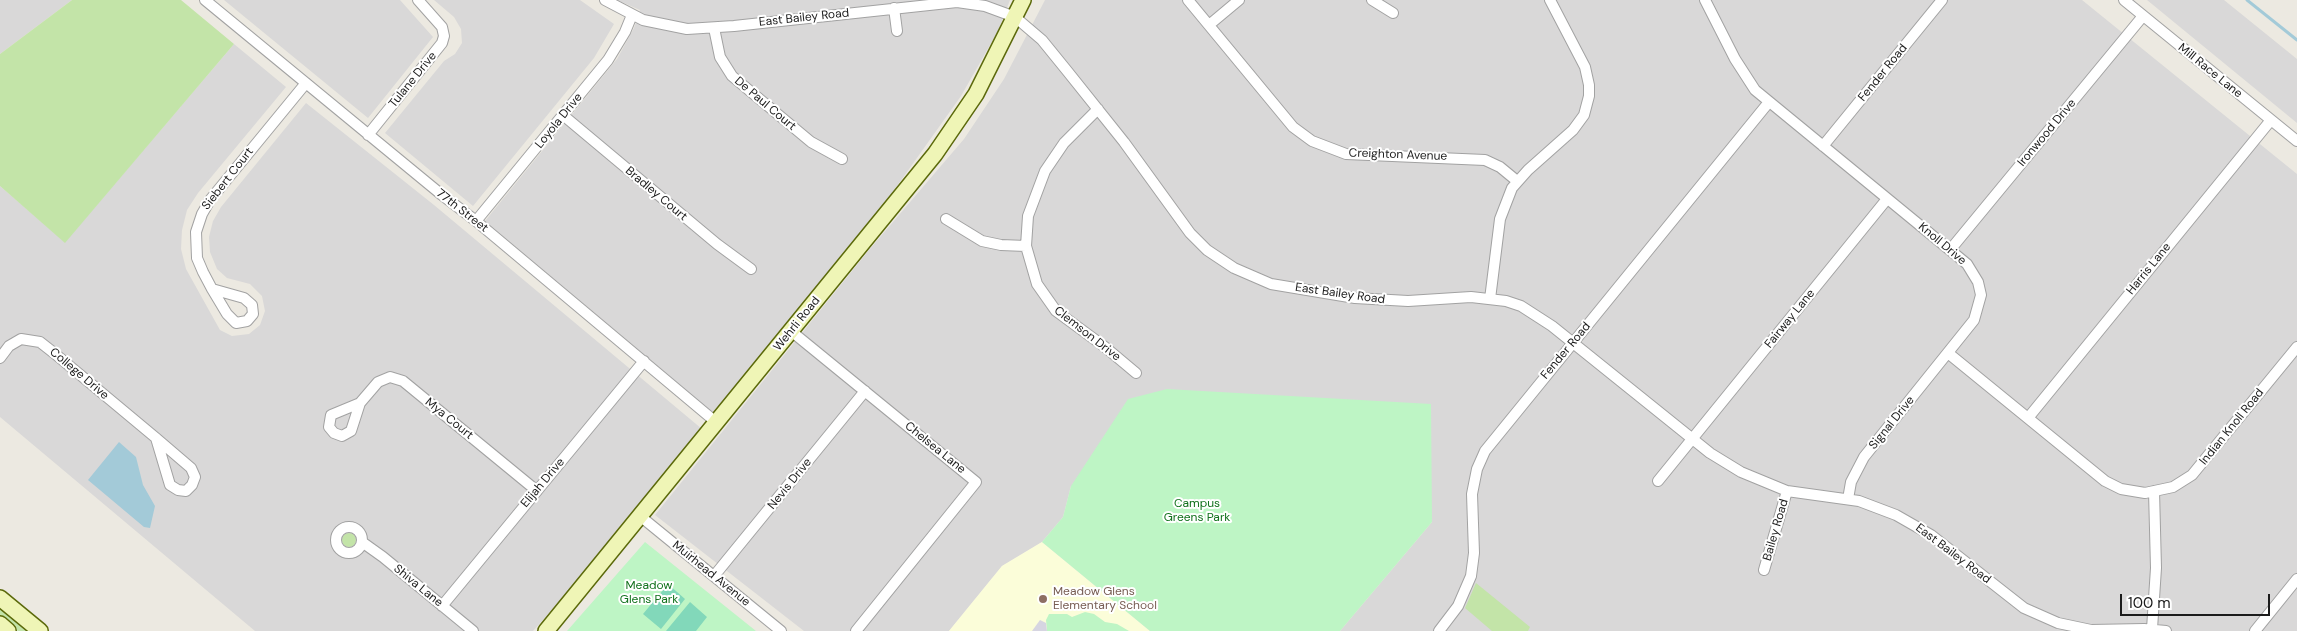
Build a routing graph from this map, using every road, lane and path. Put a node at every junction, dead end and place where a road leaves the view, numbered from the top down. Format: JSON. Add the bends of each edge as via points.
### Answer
{"nodes":[{"id":1,"x":205,"y":0,"type":"edge"},
{"id":2,"x":418,"y":0,"type":"edge"},
{"id":3,"x":605,"y":0,"type":"edge"},
{"id":4,"x":1023,"y":0,"type":"edge"},
{"id":5,"x":1188,"y":0,"type":"edge"},
{"id":6,"x":1239,"y":0,"type":"edge"},
{"id":7,"x":1372,"y":0,"type":"edge"},
{"id":8,"x":1550,"y":0,"type":"edge"},
{"id":9,"x":1705,"y":0,"type":"edge"},
{"id":10,"x":1942,"y":0,"type":"edge"},
{"id":11,"x":2124,"y":0,"type":"edge"},
{"id":12,"x":894,"y":8,"type":"junction"},
{"id":13,"x":1392,"y":13,"type":"dead end"},
{"id":14,"x":632,"y":15,"type":"junction"},
{"id":15,"x":2143,"y":16,"type":"junction"},
{"id":16,"x":1015,"y":17,"type":"junction"},
{"id":17,"x":1209,"y":25,"type":"junction"},
{"id":18,"x":714,"y":28,"type":"junction"},
{"id":19,"x":897,"y":31,"type":"dead end"},
{"id":20,"x":306,"y":83,"type":"junction"},
{"id":21,"x":1769,"y":102,"type":"junction"},
{"id":22,"x":1098,"y":109,"type":"junction"},
{"id":23,"x":564,"y":116,"type":"junction"},
{"id":24,"x":2271,"y":120,"type":"junction"},
{"id":25,"x":368,"y":135,"type":"junction"},
{"id":26,"x":2297,"y":141,"type":"edge"},
{"id":27,"x":1823,"y":146,"type":"junction"},
{"id":28,"x":842,"y":159,"type":"dead end"},
{"id":29,"x":1517,"y":181,"type":"junction"},
{"id":30,"x":1887,"y":199,"type":"junction"},
{"id":31,"x":946,"y":219,"type":"dead end"},
{"id":32,"x":476,"y":221,"type":"junction"},
{"id":33,"x":1026,"y":246,"type":"junction"},
{"id":34,"x":1950,"y":250,"type":"junction"},
{"id":35,"x":752,"y":269,"type":"dead end"},
{"id":36,"x":212,"y":289,"type":"dead end"},
{"id":37,"x":1490,"y":299,"type":"junction"},
{"id":38,"x":791,"y":331,"type":"junction"},
{"id":39,"x":1573,"y":343,"type":"junction"},
{"id":40,"x":2297,"y":347,"type":"edge"},
{"id":41,"x":1948,"y":353,"type":"junction"},
{"id":42,"x":0,"y":358,"type":"edge"},
{"id":43,"x":644,"y":361,"type":"junction"},
{"id":44,"x":1136,"y":373,"type":"dead end"},
{"id":45,"x":865,"y":391,"type":"junction"},
{"id":46,"x":360,"y":403,"type":"dead end"},
{"id":47,"x":2028,"y":418,"type":"junction"},
{"id":48,"x":718,"y":422,"type":"junction"},
{"id":49,"x":156,"y":438,"type":"junction"},
{"id":50,"x":1693,"y":440,"type":"junction"},
{"id":51,"x":1658,"y":481,"type":"dead end"},
{"id":52,"x":537,"y":491,"type":"junction"},
{"id":53,"x":1787,"y":491,"type":"junction"},
{"id":54,"x":2154,"y":491,"type":"junction"},
{"id":55,"x":1848,"y":499,"type":"junction"},
{"id":56,"x":640,"y":516,"type":"junction"},
{"id":57,"x":362,"y":542,"type":"dead end"},
{"id":58,"x":1764,"y":570,"type":"dead end"},
{"id":59,"x":714,"y":576,"type":"junction"},
{"id":60,"x":2297,"y":579,"type":"edge"},
{"id":61,"x":0,"y":598,"type":"edge"},
{"id":62,"x":442,"y":606,"type":"junction"},
{"id":63,"x":0,"y":624,"type":"edge"},
{"id":64,"x":2152,"y":629,"type":"junction"},
{"id":65,"x":8,"y":631,"type":"edge"},
{"id":66,"x":40,"y":631,"type":"edge"},
{"id":67,"x":473,"y":631,"type":"edge"},
{"id":68,"x":546,"y":631,"type":"edge"},
{"id":69,"x":781,"y":631,"type":"edge"},
{"id":70,"x":856,"y":631,"type":"edge"},
{"id":71,"x":1439,"y":631,"type":"edge"},
{"id":72,"x":2106,"y":631,"type":"edge"},
{"id":73,"x":2166,"y":631,"type":"edge"},
{"id":74,"x":2255,"y":631,"type":"edge"}],
"edges":[{"from":1,"to":20,"type":"street","name":"77th Street"},
{"from":2,"to":25,"type":"street","name":"Tulane Drive","via":[[442,27],[442,43]]},
{"from":3,"to":14,"type":"street","name":"East Bailey Road"},
{"from":4,"to":16,"type":"street","name":"Wehrli Road"},
{"from":5,"to":17,"type":"street","name":"Creighton Avenue"},
{"from":6,"to":17,"type":"street"},
{"from":7,"to":13,"type":"street"},
{"from":8,"to":29,"type":"street","via":[[1585,67],[1589,96],[1584,115],[1573,130]]},
{"from":9,"to":21,"type":"street","name":"Knoll Drive","via":[[1748,81]]},
{"from":10,"to":27,"type":"street","name":"Fender Road"},
{"from":11,"to":15,"type":"street","name":"Mill Race Lane"},
{"from":12,"to":16,"type":"street","name":"East Bailey Road","via":[[971,3]]},
{"from":12,"to":18,"type":"street","name":"East Bailey Road"},
{"from":12,"to":19,"type":"street"},
{"from":14,"to":18,"type":"street","name":"East Bailey Road","via":[[671,27]]},
{"from":14,"to":23,"type":"street","name":"Loyola Drive","via":[[613,52]]},
{"from":15,"to":24,"type":"street","name":"Mill Race Lane"},
{"from":15,"to":34,"type":"street","name":"Ironwood Drive"},
{"from":16,"to":22,"type":"street","name":"East Bailey Road","via":[[1042,40]]},
{"from":16,"to":38,"type":"street","name":"Wehrli Road","via":[[980,87],[952,130]]},
{"from":17,"to":29,"type":"street","name":"Creighton Avenue","via":[[1293,127],[1319,145],[1354,155],[1485,160]]},
{"from":18,"to":28,"type":"street","name":"De Paul Court","via":[[720,57],[735,80],[811,142]]},
{"from":20,"to":25,"type":"street","name":"77th Street"},
{"from":20,"to":36,"type":"street","name":"Siebert Court","via":[[202,214],[196,232],[196,252]]},
{"from":21,"to":27,"type":"street","name":"Knoll Drive"},
{"from":21,"to":39,"type":"street","name":"Fender Road"},
{"from":22,"to":33,"type":"street","name":"Clemson Drive","via":[[1064,143],[1045,171],[1031,207],[1025,234]]},
{"from":22,"to":37,"type":"street","name":"East Bailey Road","via":[[1190,234],[1224,262],[1247,274],[1271,284],[1355,298],[1399,301]]},
{"from":23,"to":32,"type":"street","name":"Loyola Drive"},
{"from":23,"to":35,"type":"street","name":"Bradley Court","via":[[717,244]]},
{"from":24,"to":26,"type":"street","name":"Mill Race Lane"},
{"from":24,"to":47,"type":"street","name":"Harris Lane"},
{"from":25,"to":32,"type":"street","name":"77th Street"},
{"from":27,"to":30,"type":"street","name":"Knoll Drive"},
{"from":29,"to":37,"type":"street","via":[[1500,219]]},
{"from":30,"to":34,"type":"street","name":"Knoll Drive"},
{"from":30,"to":50,"type":"street","name":"Fairway Lane"},
{"from":31,"to":33,"type":"street","via":[[982,241]]},
{"from":32,"to":43,"type":"street","name":"77th Street"},
{"from":33,"to":44,"type":"street","name":"Clemson Drive","via":[[1037,284],[1056,311]]},
{"from":34,"to":41,"type":"street","name":"Knoll Drive","via":[[1973,271],[1981,295],[1974,320]]},
{"from":37,"to":39,"type":"street","name":"East Bailey Road","via":[[1521,306]]},
{"from":38,"to":45,"type":"street","name":"Chelsea Lane"},
{"from":38,"to":48,"type":"street","name":"Wehrli Road"},
{"from":39,"to":50,"type":"street","name":"East Bailey Road"},
{"from":39,"to":71,"type":"street","name":"Fender Road","via":[[1481,458],[1472,494],[1474,554],[1471,576],[1458,606]]},
{"from":40,"to":54,"type":"street","name":"Indian Knoll Road","via":[[2192,475],[2173,486]]},
{"from":41,"to":47,"type":"street"},
{"from":41,"to":55,"type":"street","name":"Signal Drive","via":[[1864,457],[1851,482]]},
{"from":42,"to":49,"type":"street","name":"College Drive","via":[[9,346],[21,339],[40,342]]},
{"from":43,"to":48,"type":"street","name":"77th Street"},
{"from":43,"to":52,"type":"street","name":"Elijah Drive"},
{"from":45,"to":59,"type":"street","name":"Nevis Drive"},
{"from":45,"to":70,"type":"street","name":"Chelsea Lane","via":[[976,482]]},
{"from":46,"to":52,"type":"street","name":"Mya Court","via":[[378,382],[390,377],[403,381]]},
{"from":47,"to":54,"type":"street","via":[[2110,484],[2136,492]]},
{"from":48,"to":56,"type":"street","name":"Wehrli Road"},
{"from":49,"to":49,"type":"street","name":"College Drive","via":[[191,468],[195,477],[186,491],[170,485]]},
{"from":50,"to":51,"type":"street"},
{"from":50,"to":53,"type":"street","name":"East Bailey Road","via":[[1741,472]]},
{"from":52,"to":62,"type":"street","name":"Elijah Drive"},
{"from":53,"to":55,"type":"street","name":"East Bailey Road"},
{"from":53,"to":58,"type":"street","name":"Bailey Road"},
{"from":54,"to":64,"type":"street"},
{"from":55,"to":72,"type":"street","name":"East Bailey Road","via":[[1896,515],[1917,526],[2039,616],[2078,628]]},
{"from":56,"to":59,"type":"street","name":"Muirhead Avenue"},
{"from":56,"to":68,"type":"street","name":"Wehrli Road"},
{"from":57,"to":62,"type":"street","name":"Shiva Lane"},
{"from":59,"to":69,"type":"street","name":"Muirhead Avenue"},
{"from":60,"to":74,"type":"street"},
{"from":61,"to":66,"type":"street"},
{"from":62,"to":67,"type":"street","name":"Shiva Lane"},
{"from":63,"to":65,"type":"street"},
{"from":64,"to":72,"type":"street","name":"East Bailey Road"},
{"from":64,"to":73,"type":"street","name":"East Bailey Road"}]}
